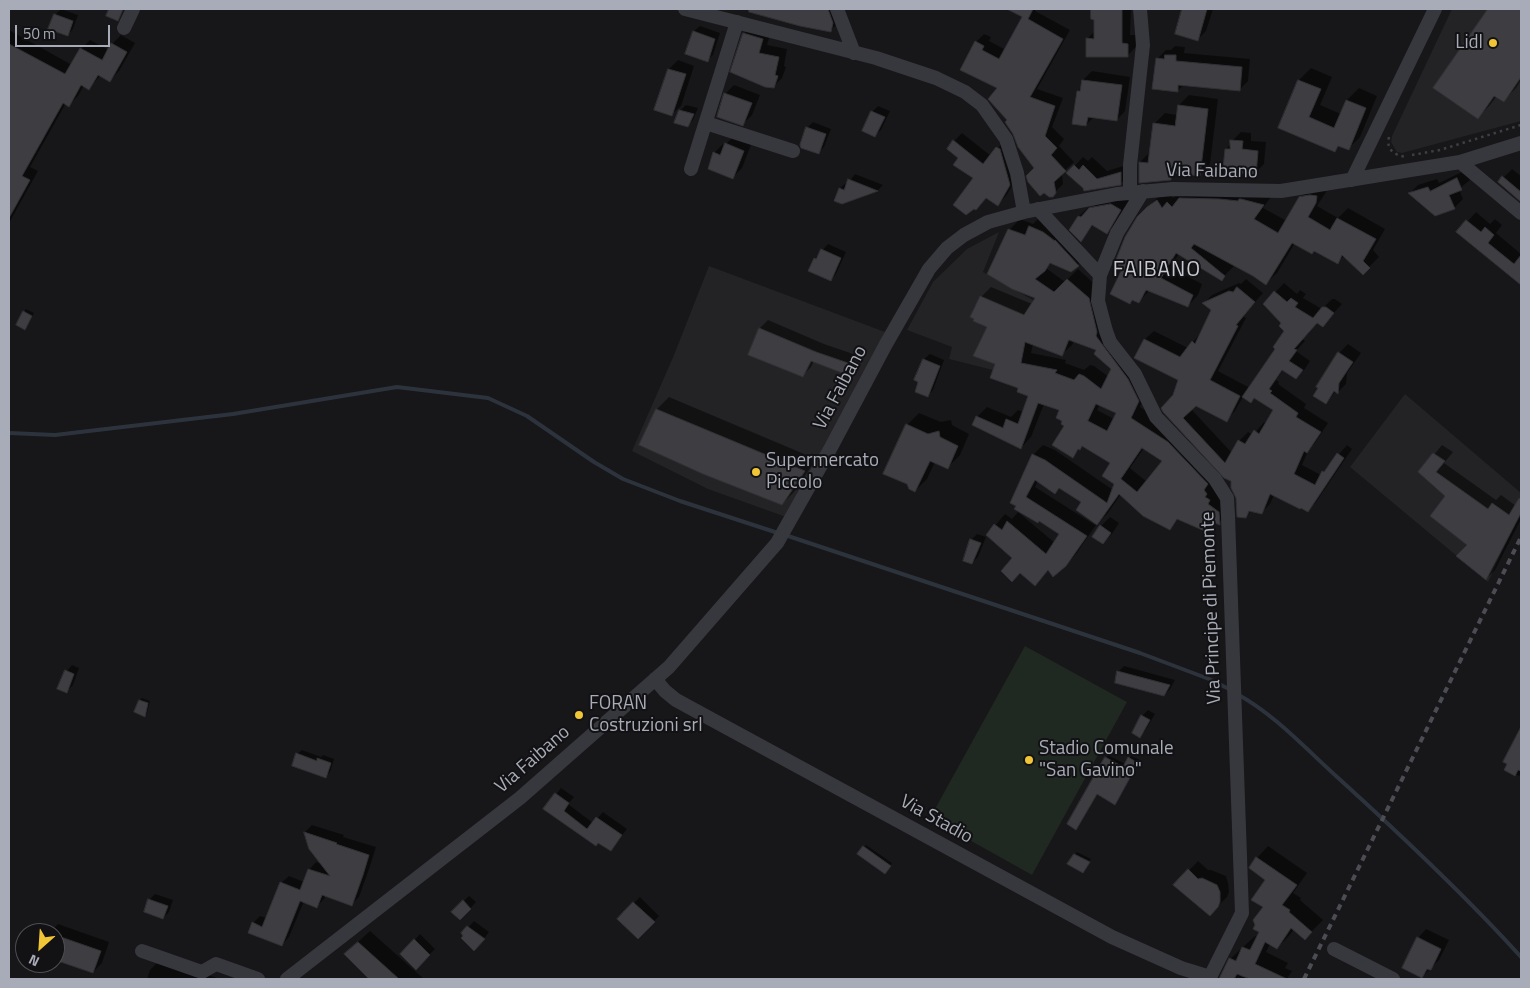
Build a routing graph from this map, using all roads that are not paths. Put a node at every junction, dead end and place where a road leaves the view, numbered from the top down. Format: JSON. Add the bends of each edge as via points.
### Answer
{"nodes":[{"id":1,"x":133,"y":9,"type":"edge"},
{"id":2,"x":685,"y":9,"type":"edge"},
{"id":3,"x":837,"y":9,"type":"edge"},
{"id":4,"x":1140,"y":9,"type":"edge"},
{"id":5,"x":1435,"y":9,"type":"edge"},
{"id":6,"x":738,"y":22,"type":"junction"},
{"id":7,"x":124,"y":28,"type":"dead end"},
{"id":8,"x":854,"y":53,"type":"junction"},
{"id":9,"x":706,"y":123,"type":"junction"},
{"id":10,"x":1521,"y":142,"type":"edge"},
{"id":11,"x":793,"y":152,"type":"dead end"},
{"id":12,"x":1460,"y":162,"type":"junction"},
{"id":13,"x":691,"y":169,"type":"dead end"},
{"id":14,"x":1352,"y":180,"type":"junction"},
{"id":15,"x":1137,"y":191,"type":"junction"},
{"id":16,"x":1038,"y":209,"type":"junction"},
{"id":17,"x":1024,"y":212,"type":"junction"},
{"id":18,"x":1521,"y":213,"type":"edge"},
{"id":19,"x":1100,"y":275,"type":"junction"},
{"id":20,"x":655,"y":679,"type":"junction"},
{"id":21,"x":1334,"y":949,"type":"dead end"},
{"id":22,"x":142,"y":951,"type":"dead end"},
{"id":23,"x":1209,"y":978,"type":"edge"},
{"id":24,"x":258,"y":979,"type":"edge"},
{"id":25,"x":287,"y":979,"type":"edge"},
{"id":26,"x":1393,"y":979,"type":"edge"}],
"edges":[{"from":1,"to":7,"type":"street"},
{"from":2,"to":6,"type":"street"},
{"from":3,"to":8,"type":"street"},
{"from":4,"to":15,"type":"street","via":[[1143,44],[1130,165]]},
{"from":5,"to":14,"type":"street"},
{"from":6,"to":8,"type":"street"},
{"from":6,"to":9,"type":"street"},
{"from":8,"to":17,"type":"street","via":[[936,78],[965,92],[982,105],[1006,139],[1017,173]]},
{"from":9,"to":11,"type":"street"},
{"from":9,"to":13,"type":"street"},
{"from":10,"to":12,"type":"street","name":"Via Faibano"},
{"from":12,"to":14,"type":"street","name":"Via Faibano"},
{"from":12,"to":18,"type":"street"},
{"from":14,"to":15,"type":"street","name":"Via Faibano","via":[[1282,191]]},
{"from":15,"to":16,"type":"street","name":"Via Faibano"},
{"from":15,"to":19,"type":"street","name":"Via Principe di Piemonte"},
{"from":16,"to":17,"type":"street","name":"Via Faibano"},
{"from":16,"to":19,"type":"street"},
{"from":17,"to":20,"type":"street","name":"Via Faibano","via":[[988,222],[964,235],[947,248],[929,269],[777,543]]},
{"from":19,"to":23,"type":"street","name":"Via Principe di Piemonte","via":[[1098,301],[1110,342],[1134,374],[1156,416],[1215,479],[1227,498],[1242,913]]},
{"from":20,"to":23,"type":"street","name":"Via Stadio","via":[[676,700],[1112,937]]},
{"from":20,"to":25,"type":"street","name":"Via Faibano","via":[[520,798]]},
{"from":21,"to":26,"type":"street"},
{"from":22,"to":24,"type":"street","via":[[202,972],[216,964]]}]}
